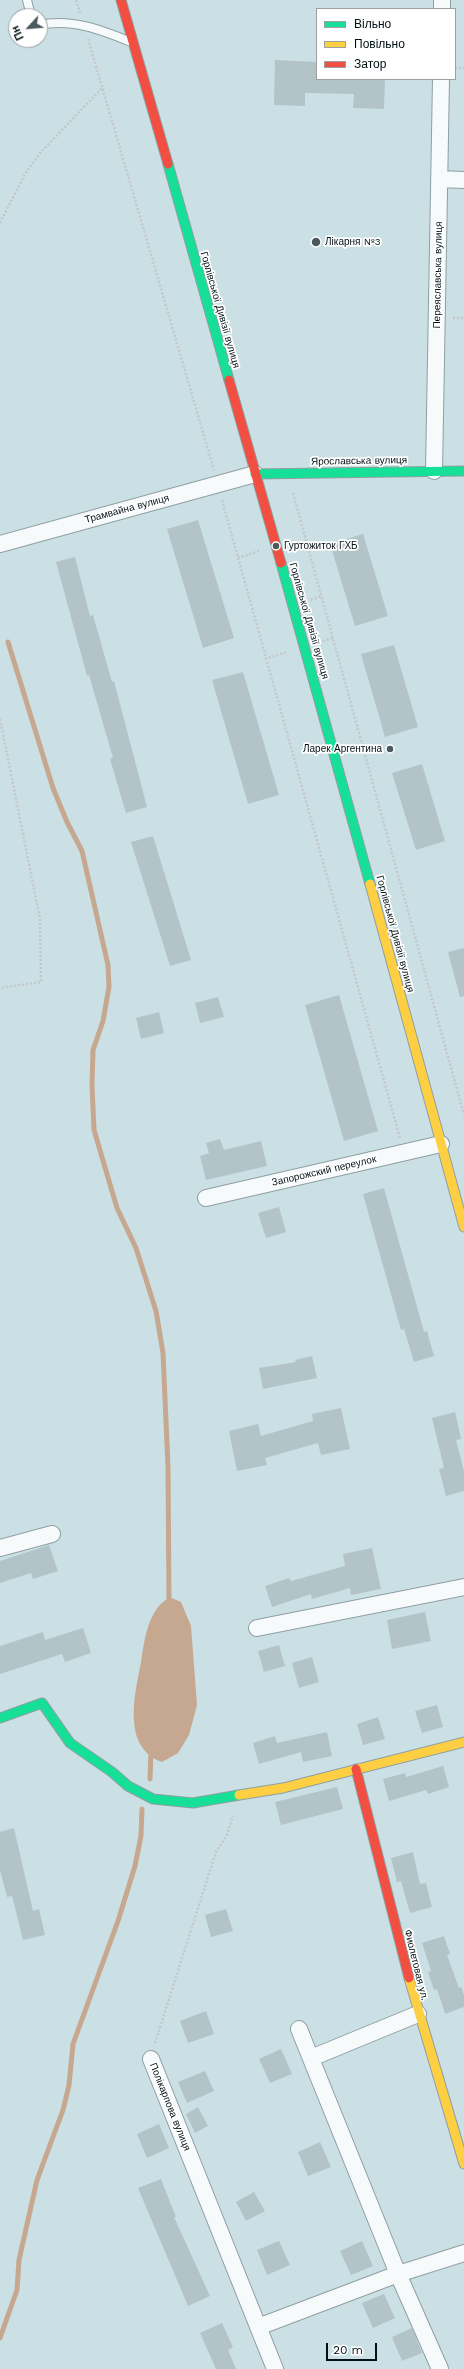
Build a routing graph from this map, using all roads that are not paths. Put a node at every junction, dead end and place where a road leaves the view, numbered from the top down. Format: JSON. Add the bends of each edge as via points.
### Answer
{"nodes":[{"id":1,"x":121,"y":0,"type":"edge"},
{"id":2,"x":48,"y":23,"type":"edge"},
{"id":3,"x":133,"y":43,"type":"junction"},
{"id":4,"x":441,"y":80,"type":"edge"},
{"id":5,"x":439,"y":179,"type":"junction"},
{"id":6,"x":464,"y":180,"type":"edge"},
{"id":7,"x":434,"y":471,"type":"junction"},
{"id":8,"x":464,"y":471,"type":"edge"},
{"id":9,"x":255,"y":474,"type":"junction"},
{"id":10,"x":0,"y":544,"type":"edge"},
{"id":11,"x":442,"y":1144,"type":"junction"},
{"id":12,"x":206,"y":1198,"type":"dead end"},
{"id":13,"x":464,"y":1227,"type":"edge"},
{"id":14,"x":52,"y":1534,"type":"dead end"},
{"id":15,"x":0,"y":1548,"type":"edge"},
{"id":16,"x":464,"y":1587,"type":"edge"},
{"id":17,"x":257,"y":1628,"type":"dead end"},
{"id":18,"x":0,"y":1718,"type":"edge"},
{"id":19,"x":464,"y":1742,"type":"edge"},
{"id":20,"x":356,"y":1769,"type":"junction"},
{"id":21,"x":418,"y":2014,"type":"junction"},
{"id":22,"x":299,"y":2029,"type":"dead end"},
{"id":23,"x":311,"y":2058,"type":"junction"},
{"id":24,"x":151,"y":2059,"type":"road end"},
{"id":25,"x":464,"y":2164,"type":"edge"},
{"id":26,"x":464,"y":2253,"type":"edge"},
{"id":27,"x":398,"y":2274,"type":"junction"},
{"id":28,"x":258,"y":2327,"type":"junction"},
{"id":29,"x":275,"y":2369,"type":"edge"},
{"id":30,"x":440,"y":2369,"type":"edge"}],
"edges":[{"from":1,"to":3,"type":"main road","name":"Горлівської Дивізії вулиця"},
{"from":2,"to":3,"type":"lane","via":[[84,26]]},
{"from":3,"to":9,"type":"main road","name":"Горлівської Дивізії вулиця"},
{"from":4,"to":5,"type":"street","name":"Переяславська вулиця"},
{"from":5,"to":6,"type":"street"},
{"from":5,"to":7,"type":"street","name":"Переяславська вулиця"},
{"from":7,"to":8,"type":"main road","name":"Ярославська вулиця"},
{"from":7,"to":9,"type":"main road","name":"Ярославська вулиця"},
{"from":9,"to":10,"type":"street","name":"Трамвайна вулиця"},
{"from":9,"to":11,"type":"main road","name":"Горлівської Дивізії вулиця"},
{"from":11,"to":12,"type":"street","name":"Запорожский переулок"},
{"from":11,"to":13,"type":"main road","name":"Горлівської Дивізії вулиця"},
{"from":14,"to":15,"type":"street"},
{"from":16,"to":17,"type":"street"},
{"from":18,"to":20,"type":"main road","via":[[42,1703],[70,1743],[128,1786],[153,1799],[192,1803],[283,1788]]},
{"from":19,"to":20,"type":"main road"},
{"from":20,"to":21,"type":"main road","name":"Фиолетовая ул."},
{"from":21,"to":23,"type":"street"},
{"from":21,"to":25,"type":"main road","name":"Фиолетовая ул."},
{"from":22,"to":23,"type":"street"},
{"from":23,"to":27,"type":"street"},
{"from":24,"to":28,"type":"street","name":"Полікарпова вулиця"},
{"from":26,"to":27,"type":"street"},
{"from":27,"to":28,"type":"street"},
{"from":27,"to":30,"type":"street"},
{"from":28,"to":29,"type":"street","name":"Полікарпова вулиця"}]}
